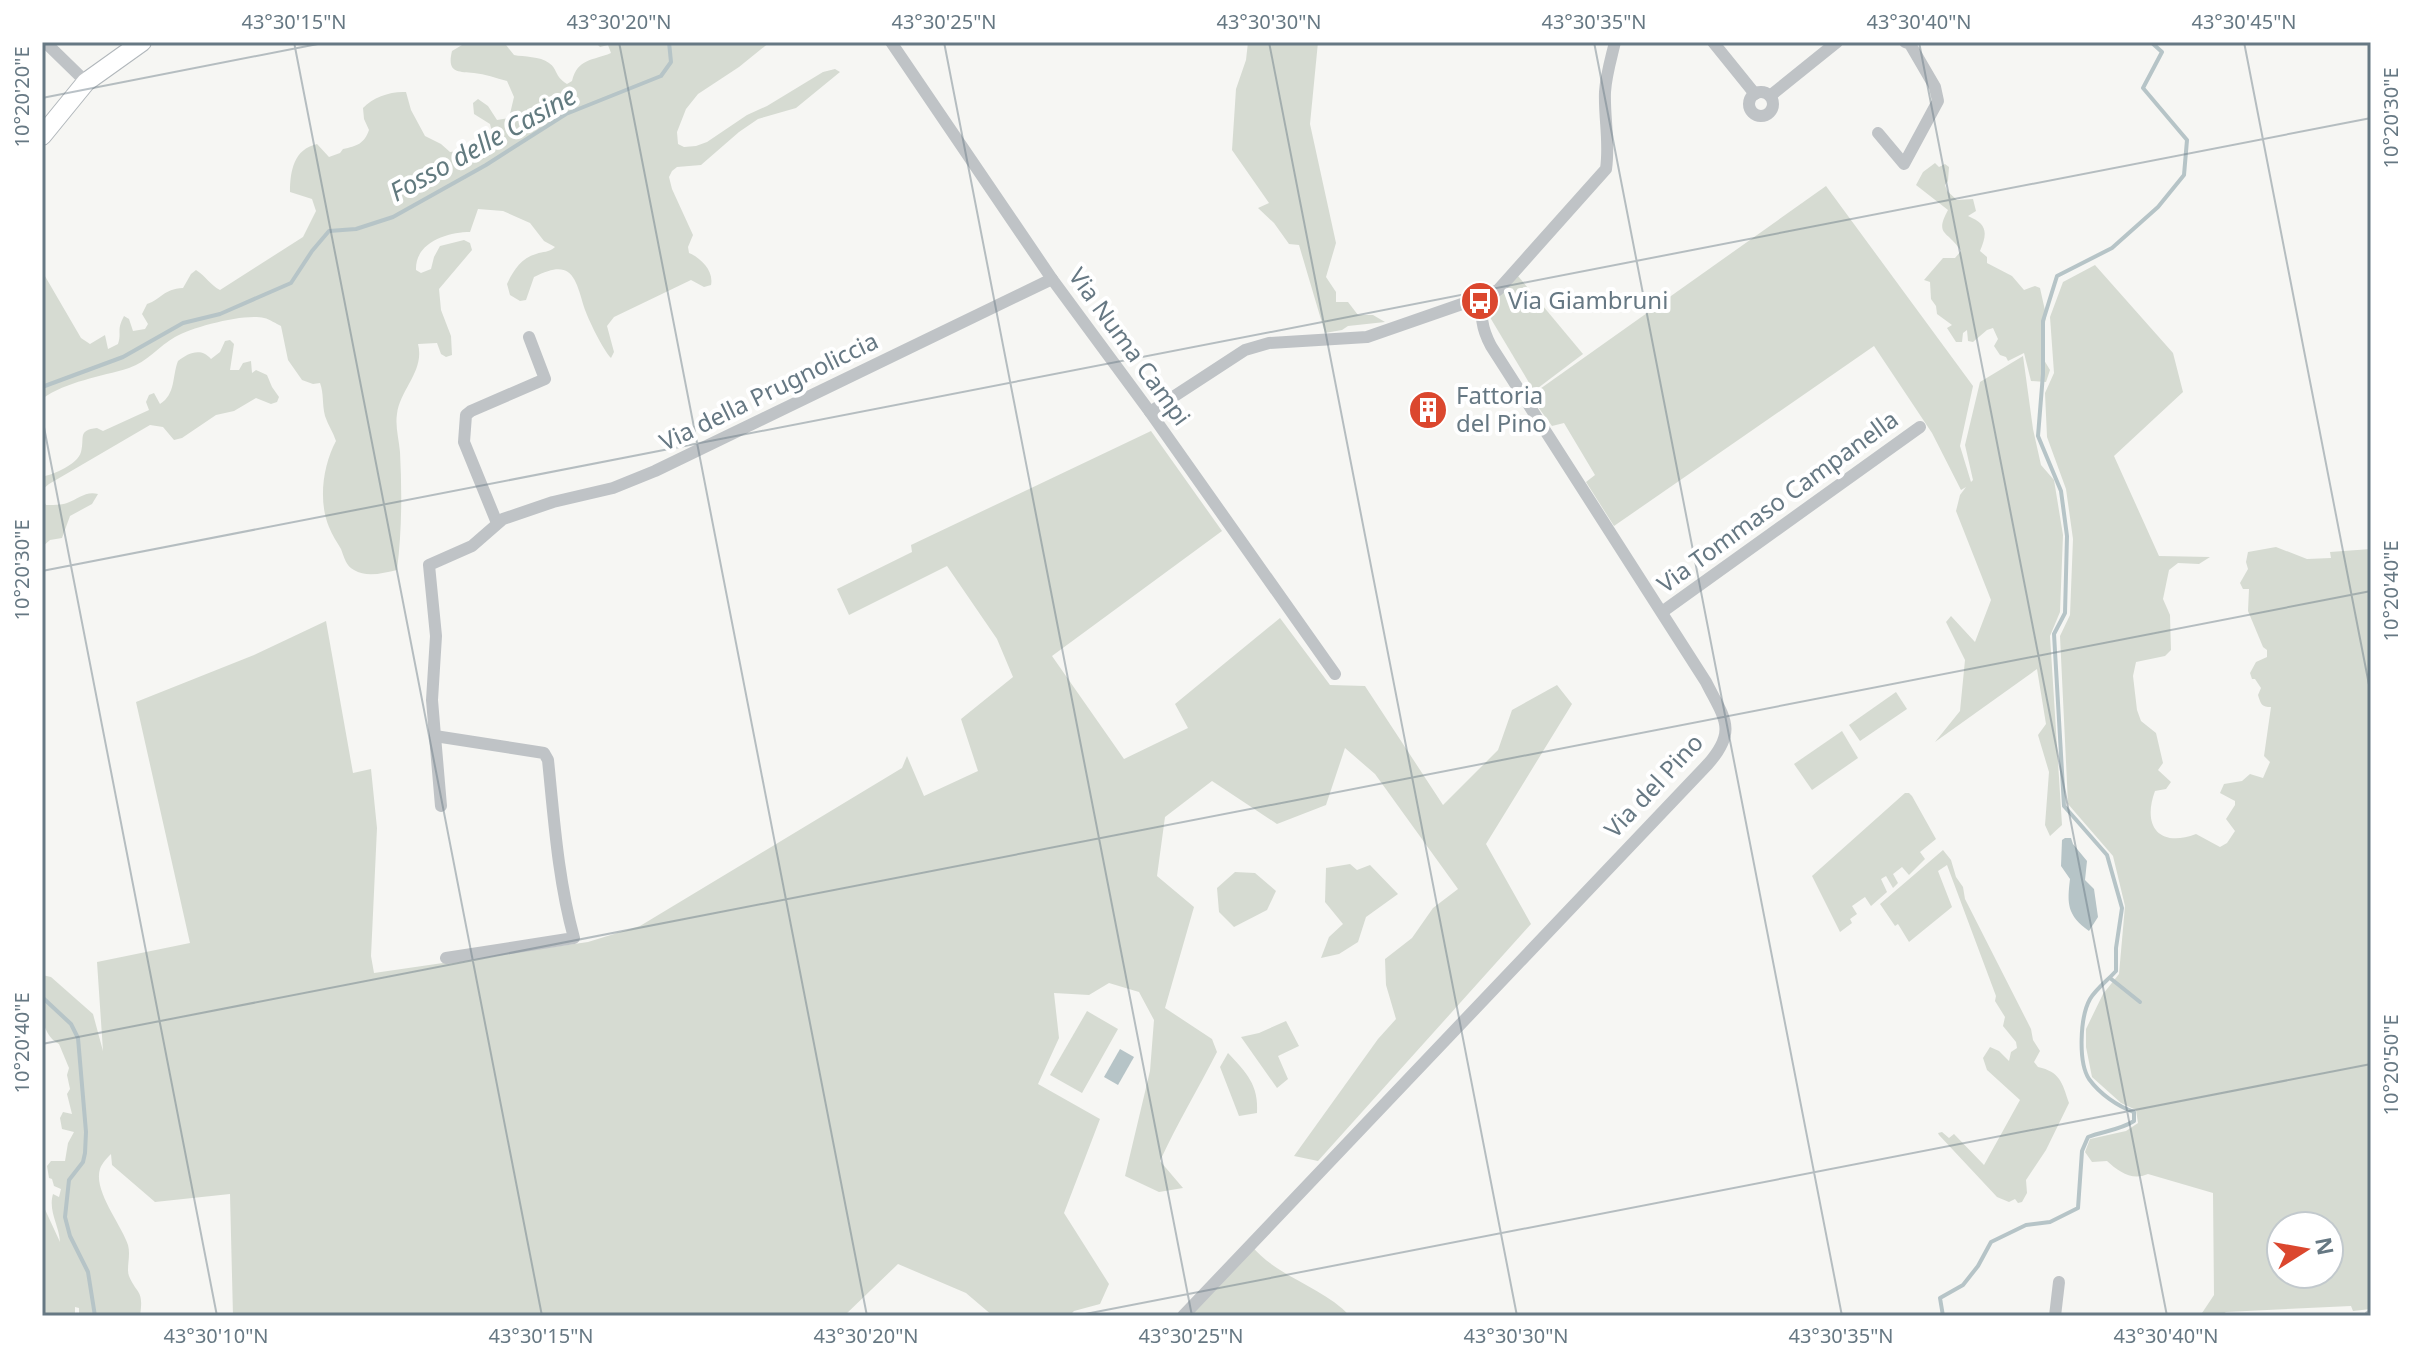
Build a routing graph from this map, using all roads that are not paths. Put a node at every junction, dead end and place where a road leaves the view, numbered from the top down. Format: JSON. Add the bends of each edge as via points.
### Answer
{"nodes":[{"id":1,"x":45,"y":42,"type":"edge"},
{"id":2,"x":142,"y":42,"type":"edge"},
{"id":3,"x":891,"y":42,"type":"edge"},
{"id":4,"x":1615,"y":42,"type":"edge"},
{"id":5,"x":1713,"y":42,"type":"edge"},
{"id":6,"x":1837,"y":42,"type":"edge"},
{"id":7,"x":1905,"y":42,"type":"edge"},
{"id":8,"x":86,"y":82,"type":"junction"},
{"id":9,"x":1755,"y":94,"type":"junction"},
{"id":10,"x":1770,"y":96,"type":"junction"},
{"id":11,"x":1878,"y":133,"type":"dead end"},
{"id":12,"x":42,"y":136,"type":"edge"},
{"id":13,"x":1052,"y":279,"type":"junction"},
{"id":14,"x":1485,"y":296,"type":"junction"},
{"id":15,"x":529,"y":337,"type":"dead end"},
{"id":16,"x":1150,"y":412,"type":"junction"},
{"id":17,"x":1920,"y":427,"type":"dead end"},
{"id":18,"x":497,"y":523,"type":"junction"},
{"id":19,"x":1662,"y":612,"type":"junction"},
{"id":20,"x":1335,"y":674,"type":"dead end"},
{"id":21,"x":435,"y":736,"type":"junction"},
{"id":22,"x":441,"y":806,"type":"dead end"},
{"id":23,"x":446,"y":958,"type":"dead end"},
{"id":24,"x":2059,"y":1282,"type":"dead end"},
{"id":25,"x":1183,"y":1316,"type":"edge"},
{"id":26,"x":2055,"y":1316,"type":"edge"}],
"edges":[{"from":1,"to":8,"type":"street"},
{"from":2,"to":8,"type":"street"},
{"from":3,"to":13,"type":"street","name":"Via Numa Campi"},
{"from":4,"to":14,"type":"street","via":[[1605,94],[1610,148],[1606,169],[1498,290]]},
{"from":5,"to":9,"type":"street"},
{"from":6,"to":10,"type":"street"},
{"from":7,"to":11,"type":"street","via":[[1935,87],[1938,101],[1904,164]]},
{"from":8,"to":12,"type":"street"},
{"from":9,"to":10,"type":"street"},
{"from":9,"to":10,"type":"street","via":[[1750,107],[1760,116],[1772,109]]},
{"from":13,"to":16,"type":"street","name":"Via Numa Campi"},
{"from":13,"to":18,"type":"street","name":"Via della Prugnoliccia","via":[[655,471]]},
{"from":14,"to":16,"type":"street","via":[[1367,337],[1269,343],[1245,350]]},
{"from":14,"to":19,"type":"street","name":"Via del Pino","via":[[1483,330],[1491,346]]},
{"from":15,"to":18,"type":"street","via":[[545,379],[466,415],[464,442]]},
{"from":16,"to":20,"type":"street","name":"Via Numa Campi"},
{"from":17,"to":19,"type":"street","name":"Via Tommaso Campanella"},
{"from":18,"to":21,"type":"street","name":"Via della Prugnoliccia","via":[[472,546],[429,565],[436,636]]},
{"from":19,"to":25,"type":"street","name":"Via del Pino","via":[[1721,714],[1726,730],[1719,751]]},
{"from":21,"to":22,"type":"street","name":"Via della Prugnoliccia"},
{"from":21,"to":23,"type":"street","via":[[544,753],[574,938]]},
{"from":24,"to":26,"type":"street"}]}
